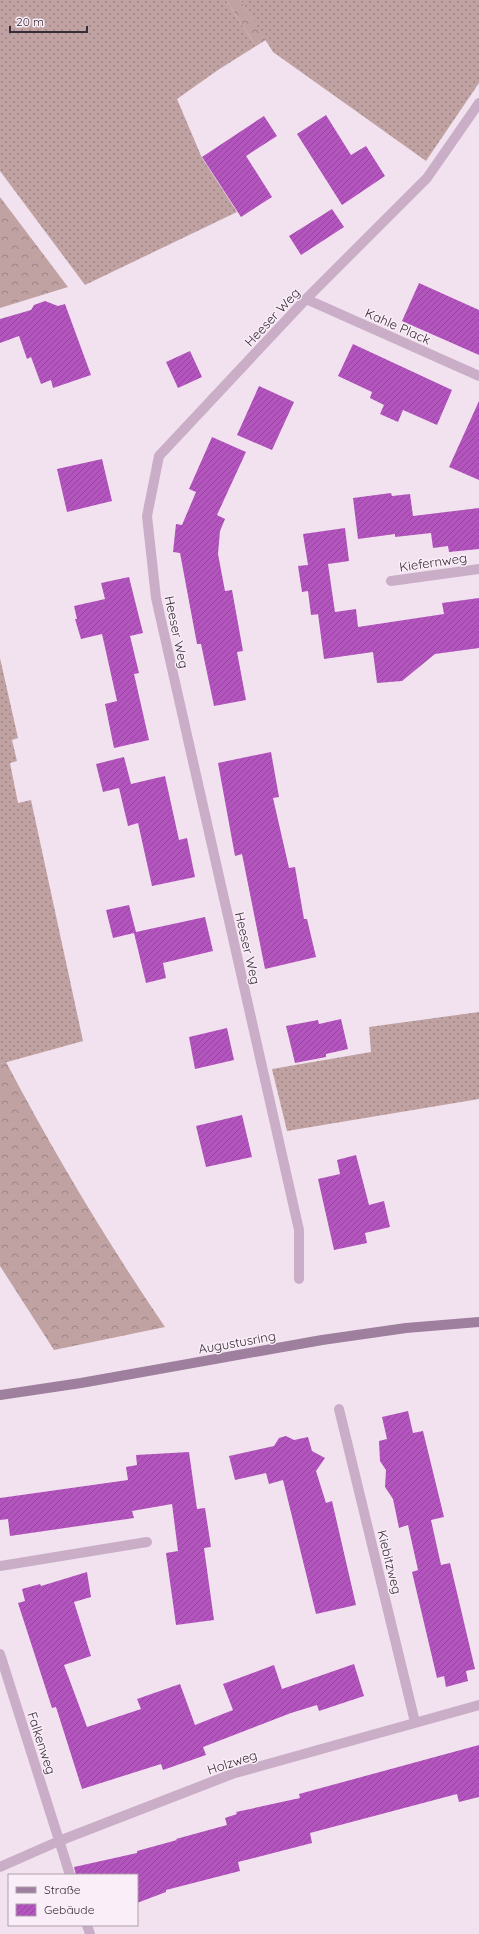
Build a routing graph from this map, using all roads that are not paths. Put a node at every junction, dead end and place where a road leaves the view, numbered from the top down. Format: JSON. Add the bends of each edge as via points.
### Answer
{"nodes":[{"id":1,"x":479,"y":103,"type":"edge"},
{"id":2,"x":306,"y":299,"type":"junction"},
{"id":3,"x":479,"y":376,"type":"edge"},
{"id":4,"x":479,"y":569,"type":"edge"},
{"id":5,"x":391,"y":581,"type":"dead end"},
{"id":6,"x":299,"y":1279,"type":"dead end"},
{"id":7,"x":479,"y":1322,"type":"edge"},
{"id":8,"x":0,"y":1395,"type":"edge"},
{"id":9,"x":339,"y":1409,"type":"dead end"},
{"id":10,"x":147,"y":1542,"type":"dead end"},
{"id":11,"x":0,"y":1566,"type":"edge"},
{"id":12,"x":0,"y":1654,"type":"edge"},
{"id":13,"x":479,"y":1705,"type":"edge"},
{"id":14,"x":415,"y":1722,"type":"junction"},
{"id":15,"x":59,"y":1841,"type":"junction"},
{"id":16,"x":0,"y":1867,"type":"edge"},
{"id":17,"x":70,"y":1874,"type":"edge"}],
"edges":[{"from":1,"to":2,"type":"street","name":"Heeser Weg","via":[[427,178]]},
{"from":2,"to":3,"type":"street","name":"Kahle Plack"},
{"from":2,"to":6,"type":"street","name":"Heeser Weg","via":[[159,456],[148,516],[156,598],[299,1230]]},
{"from":4,"to":5,"type":"street","name":"Kiefernweg"},
{"from":7,"to":8,"type":"main road","name":"Augustusring","via":[[406,1328],[322,1340]]},
{"from":9,"to":14,"type":"street","name":"Kiebitzweg"},
{"from":10,"to":11,"type":"street"},
{"from":12,"to":15,"type":"street","name":"Falkenweg"},
{"from":13,"to":14,"type":"street","name":"Holzweg"},
{"from":14,"to":15,"type":"street","name":"Holzweg","via":[[232,1774]]},
{"from":15,"to":16,"type":"street","name":"Holzweg"},
{"from":15,"to":17,"type":"street","name":"Falkenweg"}]}
